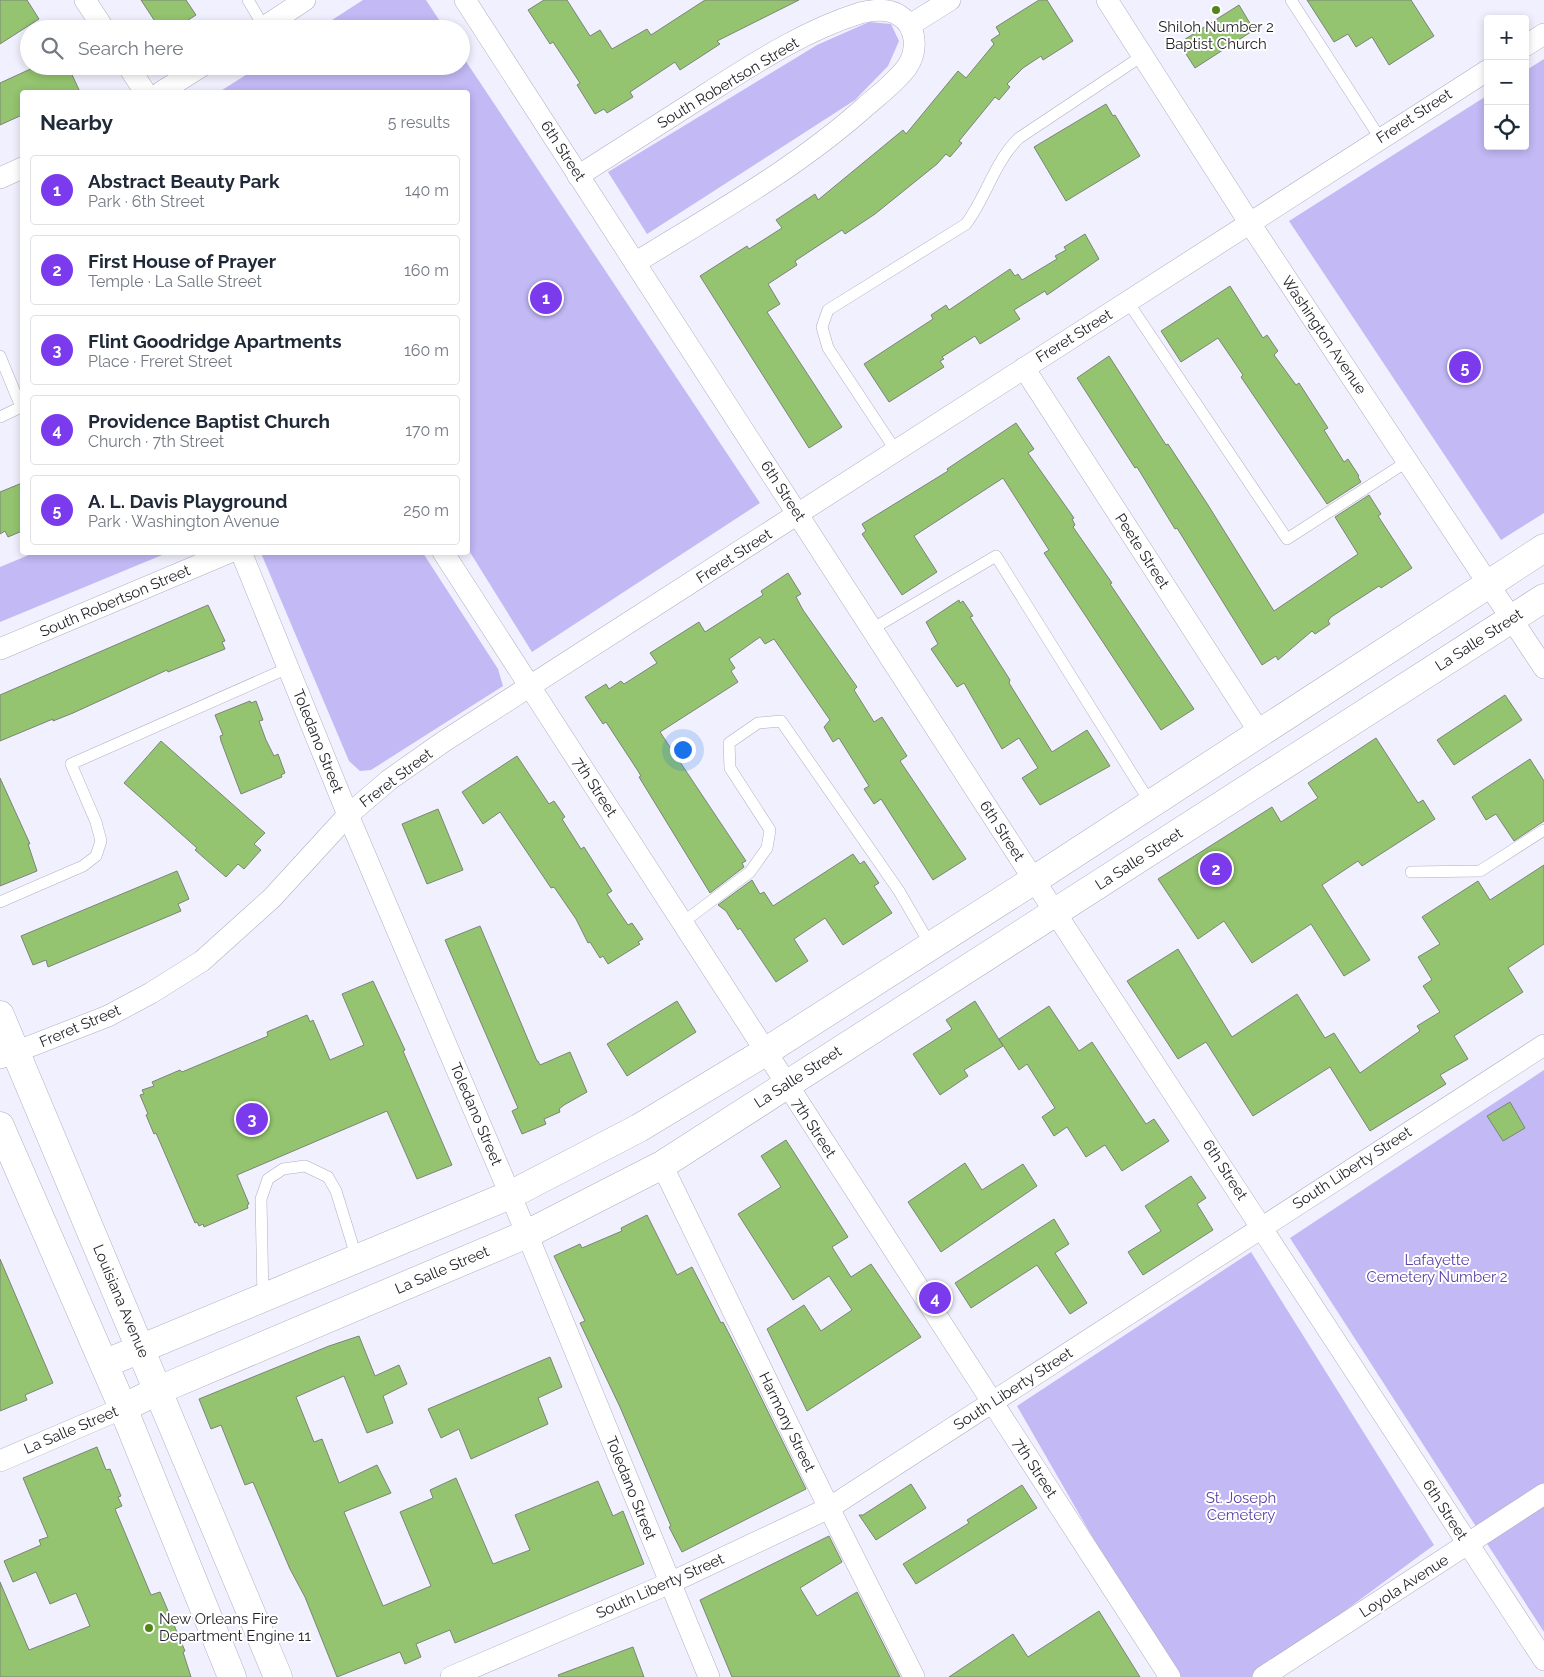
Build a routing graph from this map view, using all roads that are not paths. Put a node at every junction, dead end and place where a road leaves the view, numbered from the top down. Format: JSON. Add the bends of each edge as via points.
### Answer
{"nodes":[{"id":1,"x":85,"y":0,"type":"edge"},
{"id":2,"x":248,"y":0,"type":"edge"},
{"id":3,"x":305,"y":0,"type":"edge"},
{"id":4,"x":466,"y":0,"type":"edge"},
{"id":5,"x":950,"y":0,"type":"edge"},
{"id":6,"x":1106,"y":0,"type":"edge"},
{"id":7,"x":1292,"y":0,"type":"edge"},
{"id":8,"x":98,"y":20,"type":"edge"},
{"id":9,"x":258,"y":20,"type":"edge"},
{"id":10,"x":274,"y":20,"type":"edge"},
{"id":11,"x":910,"y":26,"type":"junction"},
{"id":12,"x":1544,"y":34,"type":"edge"},
{"id":13,"x":1529,"y":43,"type":"edge"},
{"id":14,"x":1142,"y":56,"type":"junction"},
{"id":15,"x":1484,"y":73,"type":"edge"},
{"id":16,"x":134,"y":75,"type":"edge"},
{"id":17,"x":188,"y":75,"type":"edge"},
{"id":18,"x":144,"y":90,"type":"edge"},
{"id":19,"x":164,"y":90,"type":"edge"},
{"id":20,"x":1380,"y":138,"type":"junction"},
{"id":21,"x":20,"y":169,"type":"edge"},
{"id":22,"x":578,"y":176,"type":"junction"},
{"id":23,"x":0,"y":178,"type":"edge"},
{"id":24,"x":1249,"y":222,"type":"junction"},
{"id":25,"x":635,"y":263,"type":"junction"},
{"id":26,"x":1128,"y":302,"type":"junction"},
{"id":27,"x":0,"y":356,"type":"edge"},
{"id":28,"x":1024,"y":368,"type":"junction"},
{"id":29,"x":20,"y":405,"type":"edge"},
{"id":30,"x":20,"y":407,"type":"edge"},
{"id":31,"x":0,"y":416,"type":"edge"},
{"id":32,"x":896,"y":451,"type":"junction"},
{"id":33,"x":1408,"y":461,"type":"junction"},
{"id":34,"x":798,"y":515,"type":"junction"},
{"id":35,"x":1544,"y":548,"type":"edge"},
{"id":36,"x":223,"y":555,"type":"edge"},
{"id":37,"x":241,"y":555,"type":"edge"},
{"id":38,"x":445,"y":555,"type":"edge"},
{"id":39,"x":1489,"y":584,"type":"junction"},
{"id":40,"x":1544,"y":598,"type":"edge"},
{"id":41,"x":1512,"y":618,"type":"junction"},
{"id":42,"x":872,"y":630,"type":"junction"},
{"id":43,"x":0,"y":649,"type":"edge"},
{"id":44,"x":1541,"y":657,"type":"edge"},
{"id":45,"x":288,"y":668,"type":"junction"},
{"id":46,"x":530,"y":686,"type":"junction"},
{"id":47,"x":1260,"y":733,"type":"junction"},
{"id":48,"x":1151,"y":804,"type":"junction"},
{"id":49,"x":348,"y":815,"type":"junction"},
{"id":50,"x":1544,"y":830,"type":"edge"},
{"id":51,"x":1411,"y":872,"type":"dead end"},
{"id":52,"x":1034,"y":880,"type":"junction"},
{"id":53,"x":0,"y":902,"type":"edge"},
{"id":54,"x":1056,"y":912,"type":"junction"},
{"id":55,"x":682,"y":923,"type":"junction"},
{"id":56,"x":931,"y":946,"type":"junction"},
{"id":57,"x":0,"y":1014,"type":"edge"},
{"id":58,"x":1544,"y":1045,"type":"edge"},
{"id":59,"x":765,"y":1052,"type":"junction"},
{"id":60,"x":8,"y":1055,"type":"edge"},
{"id":61,"x":786,"y":1085,"type":"junction"},
{"id":62,"x":0,"y":1126,"type":"edge"},
{"id":63,"x":662,"y":1165,"type":"junction"},
{"id":64,"x":510,"y":1195,"type":"junction"},
{"id":65,"x":1262,"y":1226,"type":"junction"},
{"id":66,"x":527,"y":1234,"type":"junction"},
{"id":67,"x":357,"y":1259,"type":"junction"},
{"id":68,"x":263,"y":1298,"type":"junction"},
{"id":69,"x":141,"y":1348,"type":"junction"},
{"id":70,"x":104,"y":1364,"type":"junction"},
{"id":71,"x":159,"y":1390,"type":"junction"},
{"id":72,"x":993,"y":1403,"type":"junction"},
{"id":73,"x":123,"y":1408,"type":"junction"},
{"id":74,"x":0,"y":1461,"type":"edge"},
{"id":75,"x":1544,"y":1494,"type":"edge"},
{"id":76,"x":829,"y":1508,"type":"junction"},
{"id":77,"x":1468,"y":1544,"type":"junction"},
{"id":78,"x":670,"y":1583,"type":"junction"},
{"id":79,"x":241,"y":1588,"type":"junction"},
{"id":80,"x":202,"y":1604,"type":"junction"},
{"id":81,"x":1544,"y":1660,"type":"edge"},
{"id":82,"x":232,"y":1677,"type":"edge"},
{"id":83,"x":278,"y":1677,"type":"edge"},
{"id":84,"x":451,"y":1677,"type":"edge"},
{"id":85,"x":709,"y":1677,"type":"edge"},
{"id":86,"x":914,"y":1677,"type":"edge"},
{"id":87,"x":1170,"y":1677,"type":"edge"},
{"id":88,"x":1263,"y":1677,"type":"edge"}],
"edges":[{"from":1,"to":8,"type":"street"},
{"from":2,"to":9,"type":"lane"},
{"from":3,"to":10,"type":"street"},
{"from":4,"to":22,"type":"street","name":"6th Street"},
{"from":5,"to":11,"type":"street"},
{"from":6,"to":14,"type":"street","name":"Washington Avenue"},
{"from":7,"to":20,"type":"lane"},
{"from":11,"to":22,"type":"street","name":"South Robertson Street","via":[[899,15],[887,10],[868,11],[805,36],[767,56]]},
{"from":11,"to":25,"type":"street","via":[[915,45],[908,66],[846,124],[810,152]]},
{"from":12,"to":13,"type":"street"},
{"from":14,"to":24,"type":"street","name":"Washington Avenue"},
{"from":14,"to":32,"type":"lane","via":[[1019,138],[997,166],[978,208],[966,224],[828,310],[822,328],[828,348]]},
{"from":15,"to":20,"type":"street","name":"Freret Street"},
{"from":16,"to":18,"type":"street"},
{"from":17,"to":19,"type":"street"},
{"from":20,"to":24,"type":"street","name":"Freret Street"},
{"from":21,"to":23,"type":"street"},
{"from":22,"to":25,"type":"street","name":"6th Street"},
{"from":24,"to":26,"type":"street","name":"Freret Street"},
{"from":24,"to":33,"type":"street","name":"Washington Avenue"},
{"from":25,"to":34,"type":"street","name":"6th Street"},
{"from":26,"to":28,"type":"street","name":"Freret Street"},
{"from":26,"to":33,"type":"lane","via":[[1287,539]]},
{"from":27,"to":29,"type":"lane"},
{"from":28,"to":32,"type":"street","name":"Freret Street"},
{"from":28,"to":47,"type":"street","name":"Peete Street"},
{"from":30,"to":31,"type":"lane"},
{"from":32,"to":34,"type":"street","name":"Freret Street"},
{"from":33,"to":39,"type":"street","name":"Washington Avenue"},
{"from":34,"to":42,"type":"street","name":"6th Street"},
{"from":34,"to":46,"type":"street","name":"Freret Street"},
{"from":35,"to":39,"type":"street"},
{"from":36,"to":43,"type":"street","name":"South Robertson Street"},
{"from":37,"to":45,"type":"street","name":"Toledano Street"},
{"from":38,"to":46,"type":"street","name":"7th Street"},
{"from":39,"to":41,"type":"street","name":"Washington Avenue"},
{"from":39,"to":47,"type":"street"},
{"from":40,"to":41,"type":"street","name":"La Salle Street"},
{"from":41,"to":44,"type":"street","name":"Washington Avenue"},
{"from":41,"to":54,"type":"street","name":"La Salle Street"},
{"from":42,"to":48,"type":"lane","via":[[996,556]]},
{"from":42,"to":52,"type":"street","name":"6th Street"},
{"from":45,"to":49,"type":"street","name":"Toledano Street"},
{"from":45,"to":53,"type":"lane","via":[[71,764],[96,822],[101,841],[96,856],[83,866]]},
{"from":46,"to":49,"type":"street","name":"Freret Street","via":[[397,775]]},
{"from":46,"to":55,"type":"street","name":"7th Street"},
{"from":47,"to":48,"type":"street"},
{"from":48,"to":52,"type":"street"},
{"from":49,"to":60,"type":"street","name":"Freret Street","via":[[272,898],[202,961],[108,1016]]},
{"from":49,"to":64,"type":"street","name":"Toledano Street"},
{"from":50,"to":51,"type":"lane","via":[[1480,871]]},
{"from":52,"to":54,"type":"street","name":"6th Street"},
{"from":52,"to":56,"type":"street"},
{"from":54,"to":61,"type":"street","name":"La Salle Street"},
{"from":54,"to":65,"type":"street","name":"6th Street"},
{"from":55,"to":56,"type":"lane","via":[[750,872],[767,848],[770,830],[730,768],[729,743],[758,723],[780,721],[899,891]]},
{"from":55,"to":59,"type":"street","name":"7th Street"},
{"from":56,"to":59,"type":"street"},
{"from":57,"to":60,"type":"street","name":"Louisiana Avenue"},
{"from":58,"to":65,"type":"street","name":"South Liberty Street"},
{"from":59,"to":61,"type":"street","name":"7th Street"},
{"from":59,"to":64,"type":"street","via":[[639,1128]]},
{"from":60,"to":69,"type":"street","name":"Louisiana Avenue"},
{"from":61,"to":63,"type":"street","name":"La Salle Street"},
{"from":61,"to":72,"type":"street","name":"7th Street"},
{"from":62,"to":70,"type":"street"},
{"from":63,"to":66,"type":"street","name":"La Salle Street"},
{"from":63,"to":76,"type":"street","name":"Harmony Street"},
{"from":64,"to":66,"type":"street","name":"Toledano Street"},
{"from":64,"to":67,"type":"street"},
{"from":65,"to":72,"type":"street","name":"South Liberty Street"},
{"from":65,"to":77,"type":"street","name":"6th Street"},
{"from":66,"to":71,"type":"street","name":"La Salle Street"},
{"from":66,"to":78,"type":"street","name":"Toledano Street"},
{"from":67,"to":68,"type":"street"},
{"from":67,"to":68,"type":"lane","via":[[336,1191],[328,1177],[305,1166],[284,1168],[268,1178],[260,1199]]},
{"from":68,"to":69,"type":"street"},
{"from":69,"to":70,"type":"street"},
{"from":69,"to":71,"type":"street","name":"Louisiana Avenue"},
{"from":70,"to":73,"type":"street"},
{"from":71,"to":73,"type":"street","name":"La Salle Street"},
{"from":71,"to":79,"type":"street","name":"Louisiana Avenue"},
{"from":72,"to":76,"type":"street","name":"South Liberty Street"},
{"from":72,"to":87,"type":"street","name":"7th Street"},
{"from":73,"to":74,"type":"street","name":"La Salle Street"},
{"from":73,"to":80,"type":"street"},
{"from":75,"to":77,"type":"street","name":"Loyola Avenue"},
{"from":76,"to":78,"type":"street","name":"South Liberty Street"},
{"from":76,"to":86,"type":"street","name":"Harmony Street"},
{"from":77,"to":81,"type":"street","name":"6th Street"},
{"from":77,"to":88,"type":"street","name":"Loyola Avenue"},
{"from":78,"to":84,"type":"street","name":"South Liberty Street"},
{"from":78,"to":85,"type":"street","name":"Toledano Street"},
{"from":79,"to":80,"type":"street"},
{"from":79,"to":83,"type":"street","name":"Louisiana Avenue"},
{"from":80,"to":82,"type":"street"}]}
